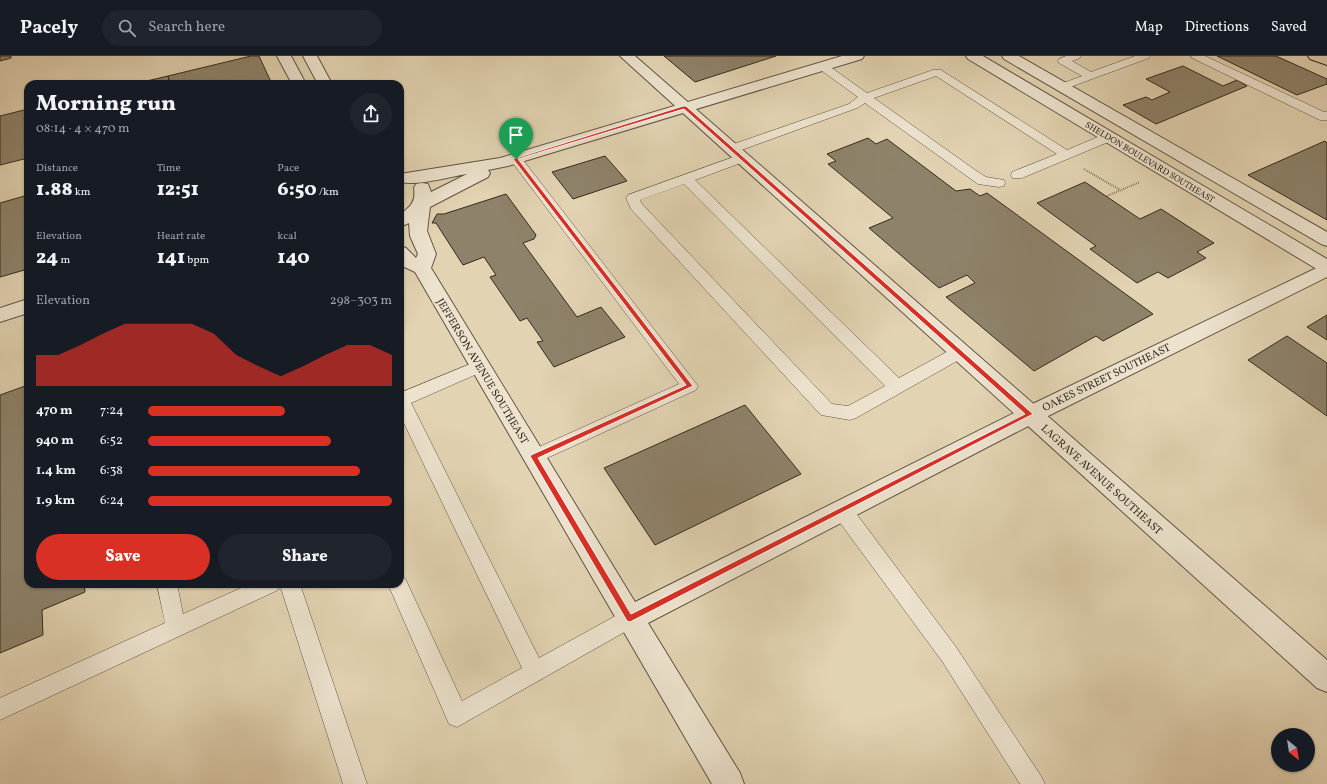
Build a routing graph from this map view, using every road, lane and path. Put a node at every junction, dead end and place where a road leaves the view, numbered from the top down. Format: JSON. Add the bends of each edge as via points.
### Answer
{"nodes":[{"id":1,"x":284,"y":56,"type":"edge"},
{"id":2,"x":310,"y":56,"type":"edge"},
{"id":3,"x":627,"y":56,"type":"edge"},
{"id":4,"x":857,"y":56,"type":"edge"},
{"id":5,"x":973,"y":56,"type":"edge"},
{"id":6,"x":1009,"y":56,"type":"edge"},
{"id":7,"x":1076,"y":56,"type":"edge"},
{"id":8,"x":1145,"y":56,"type":"edge"},
{"id":9,"x":1196,"y":56,"type":"edge"},
{"id":10,"x":1316,"y":56,"type":"edge"},
{"id":11,"x":1327,"y":61,"type":"edge"},
{"id":12,"x":822,"y":66,"type":"junction"},
{"id":13,"x":1090,"y":76,"type":"junction"},
{"id":14,"x":297,"y":80,"type":"edge"},
{"id":15,"x":323,"y":80,"type":"edge"},
{"id":16,"x":1062,"y":87,"type":"junction"},
{"id":17,"x":865,"y":98,"type":"junction"},
{"id":18,"x":684,"y":107,"type":"junction"},
{"id":19,"x":1327,"y":115,"type":"edge"},
{"id":20,"x":1109,"y":137,"type":"junction"},
{"id":21,"x":737,"y":154,"type":"junction"},
{"id":22,"x":1064,"y":156,"type":"junction"},
{"id":23,"x":509,"y":161,"type":"junction"},
{"id":24,"x":1017,"y":175,"type":"dead end"},
{"id":25,"x":404,"y":177,"type":"edge"},
{"id":26,"x":404,"y":178,"type":"edge"},
{"id":27,"x":686,"y":180,"type":"junction"},
{"id":28,"x":1144,"y":180,"type":"dead end"},
{"id":29,"x":999,"y":183,"type":"dead end"},
{"id":30,"x":1120,"y":190,"type":"junction"},
{"id":31,"x":1107,"y":196,"type":"dead end"},
{"id":32,"x":422,"y":205,"type":"junction"},
{"id":33,"x":404,"y":219,"type":"edge"},
{"id":34,"x":1327,"y":240,"type":"edge"},
{"id":35,"x":404,"y":257,"type":"edge"},
{"id":36,"x":422,"y":268,"type":"junction"},
{"id":37,"x":1327,"y":268,"type":"edge"},
{"id":38,"x":24,"y":307,"type":"edge"},
{"id":39,"x":0,"y":314,"type":"edge"},
{"id":40,"x":960,"y":352,"type":"junction"},
{"id":41,"x":480,"y":366,"type":"junction"},
{"id":42,"x":896,"y":386,"type":"junction"},
{"id":43,"x":404,"y":398,"type":"edge"},
{"id":44,"x":404,"y":408,"type":"edge"},
{"id":45,"x":1030,"y":414,"type":"junction"},
{"id":46,"x":534,"y":456,"type":"junction"},
{"id":47,"x":842,"y":510,"type":"junction"},
{"id":48,"x":169,"y":588,"type":"edge"},
{"id":49,"x":262,"y":588,"type":"edge"},
{"id":50,"x":291,"y":588,"type":"edge"},
{"id":51,"x":400,"y":588,"type":"edge"},
{"id":52,"x":630,"y":618,"type":"junction"},
{"id":53,"x":176,"y":628,"type":"junction"},
{"id":54,"x":535,"y":672,"type":"junction"},
{"id":55,"x":1327,"y":678,"type":"edge"},
{"id":56,"x":0,"y":709,"type":"edge"},
{"id":57,"x":355,"y":784,"type":"edge"},
{"id":58,"x":729,"y":784,"type":"edge"},
{"id":59,"x":1033,"y":784,"type":"edge"}],
"edges":[{"from":1,"to":14,"type":"street"},
{"from":2,"to":15,"type":"street"},
{"from":3,"to":18,"type":"street","name":"LAGRAVE AVENUE SOUTHEAST"},
{"from":4,"to":12,"type":"street"},
{"from":5,"to":20,"type":"street","name":"SHELDON BOULEVARD SOUTHEAST"},
{"from":6,"to":16,"type":"street","name":"SHELDON BOULEVARD SOUTHEAST"},
{"from":7,"to":13,"type":"lane","via":[[1063,61]]},
{"from":8,"to":13,"type":"lane"},
{"from":9,"to":19,"type":"lane","via":[[1324,117]]},
{"from":10,"to":11,"type":"main road"},
{"from":12,"to":17,"type":"lane"},
{"from":12,"to":18,"type":"street"},
{"from":13,"to":16,"type":"lane"},
{"from":16,"to":34,"type":"street","name":"SHELDON BOULEVARD SOUTHEAST"},
{"from":17,"to":21,"type":"lane","via":[[853,106]]},
{"from":17,"to":22,"type":"lane","via":[[937,72]]},
{"from":17,"to":29,"type":"lane","via":[[970,173],[983,181]]},
{"from":18,"to":21,"type":"street","name":"LAGRAVE AVENUE SOUTHEAST"},
{"from":18,"to":23,"type":"street"},
{"from":20,"to":22,"type":"lane"},
{"from":20,"to":37,"type":"street","name":"SHELDON BOULEVARD SOUTHEAST"},
{"from":21,"to":27,"type":"lane"},
{"from":21,"to":40,"type":"street","name":"LAGRAVE AVENUE SOUTHEAST"},
{"from":22,"to":24,"type":"lane"},
{"from":22,"to":30,"type":"path"},
{"from":23,"to":25,"type":"street","via":[[433,175]]},
{"from":23,"to":32,"type":"street"},
{"from":23,"to":46,"type":"lane","via":[[690,386]]},
{"from":26,"to":32,"type":"street","via":[[412,180],[423,189]]},
{"from":27,"to":42,"type":"lane"},
{"from":27,"to":42,"type":"lane","via":[[633,198],[636,206],[827,410],[850,413]]},
{"from":28,"to":30,"type":"path"},
{"from":30,"to":31,"type":"path"},
{"from":32,"to":33,"type":"street"},
{"from":32,"to":36,"type":"street","via":[[417,232],[427,254]]},
{"from":35,"to":36,"type":"street","name":"JEFFERSON AVENUE SOUTHEAST"},
{"from":36,"to":41,"type":"street","name":"JEFFERSON AVENUE SOUTHEAST"},
{"from":37,"to":45,"type":"street","name":"OAKES STREET SOUTHEAST"},
{"from":38,"to":39,"type":"street"},
{"from":40,"to":42,"type":"lane"},
{"from":40,"to":45,"type":"street","name":"LAGRAVE AVENUE SOUTHEAST"},
{"from":41,"to":43,"type":"lane"},
{"from":41,"to":46,"type":"street","name":"JEFFERSON AVENUE SOUTHEAST"},
{"from":44,"to":54,"type":"lane"},
{"from":45,"to":47,"type":"street","name":"OAKES STREET SOUTHEAST"},
{"from":45,"to":55,"type":"street","name":"LAGRAVE AVENUE SOUTHEAST"},
{"from":46,"to":52,"type":"street","name":"JEFFERSON AVENUE SOUTHEAST"},
{"from":47,"to":52,"type":"street","name":"OAKES STREET SOUTHEAST"},
{"from":47,"to":59,"type":"lane","via":[[949,654]]},
{"from":48,"to":53,"type":"lane"},
{"from":49,"to":53,"type":"lane"},
{"from":50,"to":57,"type":"lane"},
{"from":51,"to":54,"type":"lane","via":[[457,716]]},
{"from":52,"to":54,"type":"lane"},
{"from":52,"to":58,"type":"street","name":"JEFFERSON AVENUE SOUTHEAST"},
{"from":53,"to":56,"type":"lane"}]}
